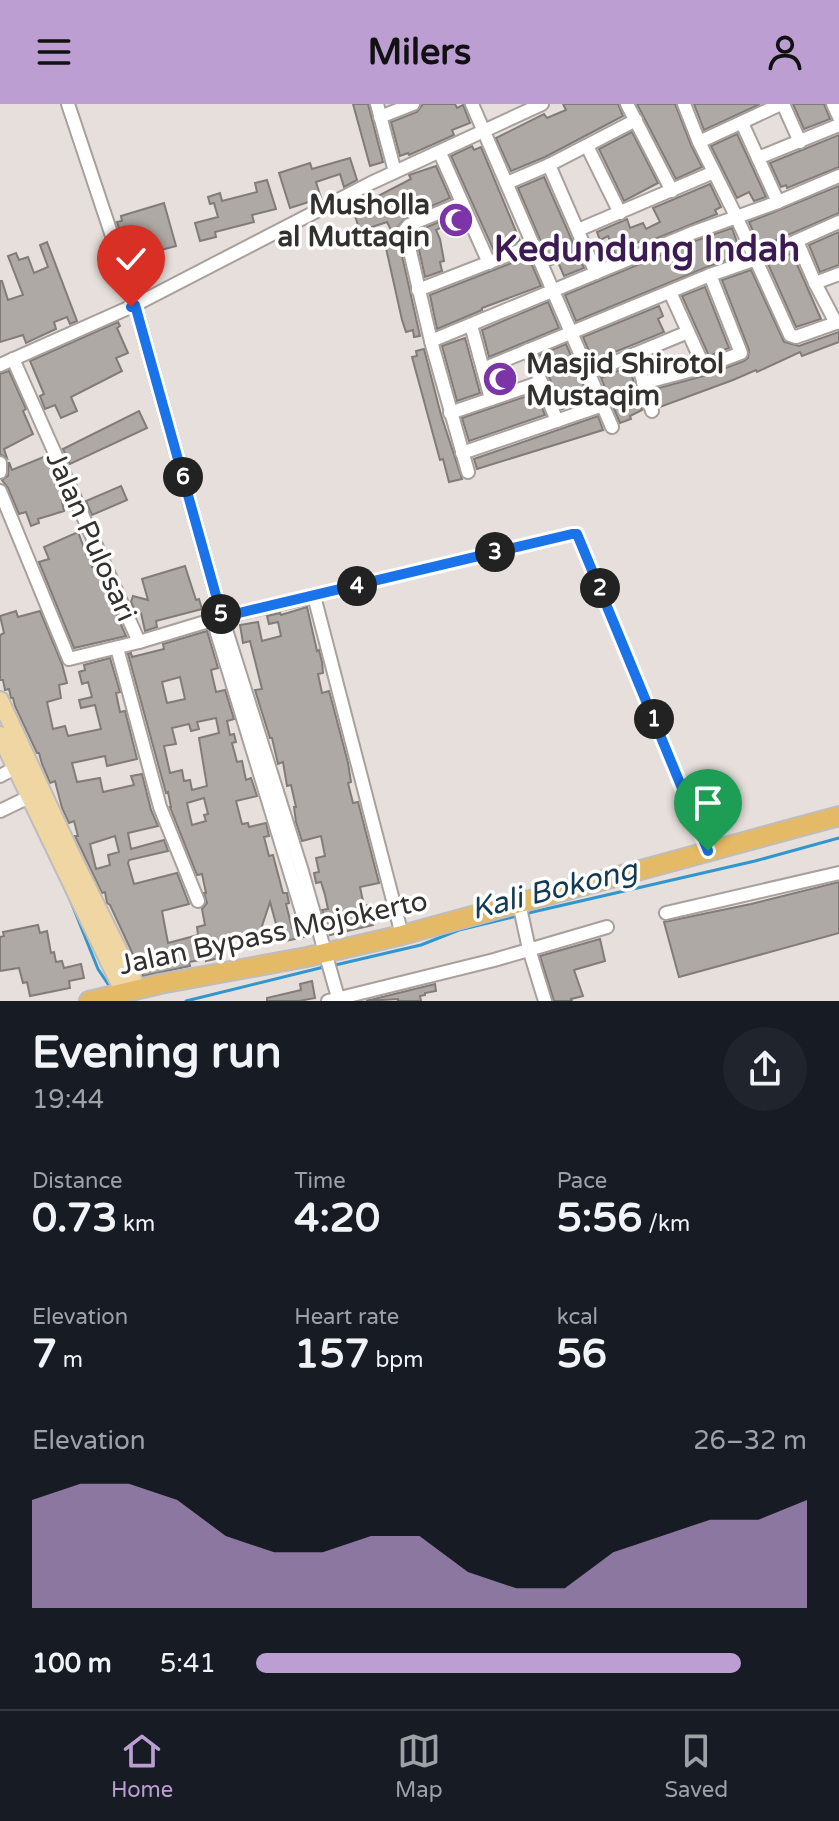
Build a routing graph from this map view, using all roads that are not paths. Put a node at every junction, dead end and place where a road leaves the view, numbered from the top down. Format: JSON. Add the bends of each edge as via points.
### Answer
{"nodes":[{"id":1,"x":68,"y":104,"type":"edge"},
{"id":2,"x":413,"y":104,"type":"edge"},
{"id":3,"x":472,"y":104,"type":"edge"},
{"id":4,"x":627,"y":104,"type":"edge"},
{"id":5,"x":684,"y":104,"type":"edge"},
{"id":6,"x":782,"y":104,"type":"edge"},
{"id":7,"x":833,"y":104,"type":"edge"},
{"id":8,"x":532,"y":106,"type":"edge"},
{"id":9,"x":378,"y":110,"type":"edge"},
{"id":10,"x":839,"y":117,"type":"edge"},
{"id":11,"x":636,"y":120,"type":"junction"},
{"id":12,"x":742,"y":123,"type":"junction"},
{"id":13,"x":839,"y":125,"type":"edge"},
{"id":14,"x":485,"y":132,"type":"junction"},
{"id":15,"x":699,"y":142,"type":"junction"},
{"id":16,"x":800,"y":142,"type":"junction"},
{"id":17,"x":587,"y":146,"type":"junction"},
{"id":18,"x":440,"y":153,"type":"junction"},
{"id":19,"x":758,"y":158,"type":"junction"},
{"id":20,"x":549,"y":165,"type":"junction"},
{"id":21,"x":395,"y":172,"type":"junction"},
{"id":22,"x":714,"y":172,"type":"junction"},
{"id":23,"x":839,"y":176,"type":"edge"},
{"id":24,"x":507,"y":183,"type":"junction"},
{"id":25,"x":672,"y":191,"type":"junction"},
{"id":26,"x":778,"y":202,"type":"junction"},
{"id":27,"x":462,"y":203,"type":"junction"},
{"id":28,"x":620,"y":213,"type":"junction"},
{"id":29,"x":736,"y":216,"type":"junction"},
{"id":30,"x":839,"y":222,"type":"edge"},
{"id":31,"x":578,"y":230,"type":"junction"},
{"id":32,"x":797,"y":241,"type":"junction"},
{"id":33,"x":534,"y":245,"type":"junction"},
{"id":34,"x":756,"y":259,"type":"junction"},
{"id":35,"x":489,"y":263,"type":"junction"},
{"id":36,"x":596,"y":273,"type":"junction"},
{"id":37,"x":839,"y":274,"type":"edge"},
{"id":38,"x":710,"y":275,"type":"junction"},
{"id":39,"x":815,"y":283,"type":"junction"},
{"id":40,"x":418,"y":290,"type":"junction"},
{"id":41,"x":554,"y":291,"type":"junction"},
{"id":42,"x":670,"y":292,"type":"junction"},
{"id":43,"x":130,"y":307,"type":"junction"},
{"id":44,"x":838,"y":322,"type":"edge"},
{"id":45,"x":471,"y":325,"type":"junction"},
{"id":46,"x":571,"y":332,"type":"junction"},
{"id":47,"x":688,"y":332,"type":"junction"},
{"id":48,"x":431,"y":341,"type":"junction"},
{"id":49,"x":528,"y":350,"type":"junction"},
{"id":50,"x":635,"y":354,"type":"junction"},
{"id":51,"x":13,"y":359,"type":"junction"},
{"id":52,"x":0,"y":365,"type":"edge"},
{"id":53,"x":704,"y":367,"type":"junction"},
{"id":54,"x":483,"y":369,"type":"junction"},
{"id":55,"x":589,"y":373,"type":"junction"},
{"id":56,"x":541,"y":382,"type":"junction"},
{"id":57,"x":643,"y":383,"type":"junction"},
{"id":58,"x":491,"y":399,"type":"junction"},
{"id":59,"x":603,"y":405,"type":"junction"},
{"id":60,"x":652,"y":411,"type":"dead end"},
{"id":61,"x":450,"y":413,"type":"junction"},
{"id":62,"x":557,"y":421,"type":"junction"},
{"id":63,"x":612,"y":427,"type":"dead end"},
{"id":64,"x":462,"y":453,"type":"junction"},
{"id":65,"x":0,"y":463,"type":"edge"},
{"id":66,"x":0,"y":472,"type":"edge"},
{"id":67,"x":468,"y":472,"type":"dead end"},
{"id":68,"x":0,"y":491,"type":"edge"},
{"id":69,"x":217,"y":619,"type":"junction"},
{"id":70,"x":139,"y":642,"type":"junction"},
{"id":71,"x":117,"y":648,"type":"junction"},
{"id":72,"x":0,"y":700,"type":"edge"},
{"id":73,"x":4,"y":720,"type":"edge"},
{"id":74,"x":0,"y":735,"type":"edge"},
{"id":75,"x":6,"y":773,"type":"edge"},
{"id":76,"x":25,"y":799,"type":"junction"},
{"id":77,"x":0,"y":811,"type":"edge"},
{"id":78,"x":839,"y":816,"type":"edge"},
{"id":79,"x":839,"y":873,"type":"edge"},
{"id":80,"x":198,"y":901,"type":"dead end"},
{"id":81,"x":521,"y":911,"type":"junction"},
{"id":82,"x":666,"y":913,"type":"dead end"},
{"id":83,"x":607,"y":927,"type":"dead end"},
{"id":84,"x":402,"y":935,"type":"junction"},
{"id":85,"x":529,"y":949,"type":"junction"},
{"id":86,"x":328,"y":962,"type":"junction"},
{"id":87,"x":120,"y":988,"type":"edge"},
{"id":88,"x":334,"y":1000,"type":"edge"},
{"id":89,"x":89,"y":1001,"type":"edge"},
{"id":90,"x":545,"y":1001,"type":"edge"}],
"edges":[{"from":1,"to":43,"type":"street"},
{"from":2,"to":9,"type":"street"},
{"from":3,"to":14,"type":"street"},
{"from":4,"to":11,"type":"street"},
{"from":5,"to":15,"type":"street"},
{"from":6,"to":12,"type":"street"},
{"from":6,"to":16,"type":"street"},
{"from":7,"to":10,"type":"street"},
{"from":8,"to":14,"type":"street"},
{"from":9,"to":21,"type":"street"},
{"from":11,"to":17,"type":"street"},
{"from":11,"to":25,"type":"street"},
{"from":12,"to":15,"type":"street"},
{"from":12,"to":19,"type":"street"},
{"from":13,"to":16,"type":"street"},
{"from":14,"to":18,"type":"street"},
{"from":14,"to":24,"type":"street"},
{"from":15,"to":22,"type":"street"},
{"from":16,"to":19,"type":"street"},
{"from":17,"to":20,"type":"street"},
{"from":17,"to":28,"type":"street"},
{"from":18,"to":21,"type":"street"},
{"from":18,"to":27,"type":"street"},
{"from":19,"to":26,"type":"street"},
{"from":20,"to":24,"type":"street"},
{"from":20,"to":31,"type":"street"},
{"from":21,"to":43,"type":"street"},
{"from":22,"to":25,"type":"street"},
{"from":22,"to":29,"type":"street"},
{"from":23,"to":26,"type":"street"},
{"from":24,"to":33,"type":"street"},
{"from":25,"to":28,"type":"street"},
{"from":26,"to":29,"type":"street"},
{"from":27,"to":35,"type":"street"},
{"from":27,"to":40,"type":"street","via":[[405,230]]},
{"from":28,"to":31,"type":"street"},
{"from":29,"to":34,"type":"street"},
{"from":29,"to":36,"type":"street"},
{"from":30,"to":32,"type":"street"},
{"from":31,"to":36,"type":"street"},
{"from":32,"to":34,"type":"street"},
{"from":32,"to":39,"type":"street"},
{"from":33,"to":35,"type":"street"},
{"from":33,"to":41,"type":"street"},
{"from":34,"to":38,"type":"street"},
{"from":34,"to":44,"type":"street","via":[[790,335]]},
{"from":35,"to":40,"type":"street"},
{"from":36,"to":41,"type":"street"},
{"from":37,"to":39,"type":"street"},
{"from":38,"to":42,"type":"street"},
{"from":38,"to":53,"type":"street","via":[[741,350]]},
{"from":39,"to":44,"type":"street"},
{"from":40,"to":48,"type":"street"},
{"from":41,"to":45,"type":"street"},
{"from":41,"to":46,"type":"street"},
{"from":42,"to":46,"type":"street"},
{"from":42,"to":47,"type":"street"},
{"from":43,"to":51,"type":"street"},
{"from":43,"to":69,"type":"street"},
{"from":45,"to":48,"type":"street"},
{"from":45,"to":54,"type":"street"},
{"from":46,"to":49,"type":"street"},
{"from":46,"to":55,"type":"street"},
{"from":47,"to":50,"type":"street"},
{"from":47,"to":53,"type":"street"},
{"from":48,"to":61,"type":"street"},
{"from":49,"to":54,"type":"street"},
{"from":49,"to":56,"type":"street"},
{"from":50,"to":55,"type":"street"},
{"from":50,"to":57,"type":"street"},
{"from":51,"to":52,"type":"street"},
{"from":51,"to":70,"type":"street","name":"Jalan Pulosari"},
{"from":53,"to":57,"type":"street"},
{"from":54,"to":58,"type":"street"},
{"from":55,"to":59,"type":"street"},
{"from":56,"to":58,"type":"street"},
{"from":56,"to":62,"type":"street"},
{"from":57,"to":60,"type":"street"},
{"from":58,"to":61,"type":"street"},
{"from":59,"to":62,"type":"street"},
{"from":59,"to":63,"type":"street"},
{"from":61,"to":64,"type":"street"},
{"from":62,"to":64,"type":"street"},
{"from":64,"to":67,"type":"street"},
{"from":65,"to":66,"type":"street"},
{"from":68,"to":71,"type":"street","via":[[69,659]]},
{"from":69,"to":70,"type":"street","name":"Jalan Pulosari"},
{"from":69,"to":84,"type":"street","name":"Jalan Pulosari","via":[[314,596]]},
{"from":69,"to":86,"type":"street"},
{"from":70,"to":71,"type":"street"},
{"from":71,"to":80,"type":"street","via":[[160,807]]},
{"from":72,"to":73,"type":"main road"},
{"from":73,"to":87,"type":"main road","via":[[73,858]]},
{"from":74,"to":75,"type":"main road"},
{"from":75,"to":76,"type":"main road"},
{"from":76,"to":77,"type":"street"},
{"from":76,"to":87,"type":"main road"},
{"from":78,"to":81,"type":"highway","name":"Jalan Bypass Mojokerto"},
{"from":79,"to":82,"type":"street"},
{"from":81,"to":84,"type":"highway","name":"Jalan Bypass Mojokerto"},
{"from":81,"to":85,"type":"street"},
{"from":83,"to":85,"type":"street"},
{"from":84,"to":86,"type":"highway","name":"Jalan Bypass Mojokerto"},
{"from":85,"to":88,"type":"street"},
{"from":85,"to":90,"type":"street"},
{"from":86,"to":87,"type":"highway","name":"Jalan Bypass Mojokerto"},
{"from":86,"to":88,"type":"street"},
{"from":87,"to":89,"type":"highway","name":"Jalan Bypass Mojokerto"}]}
